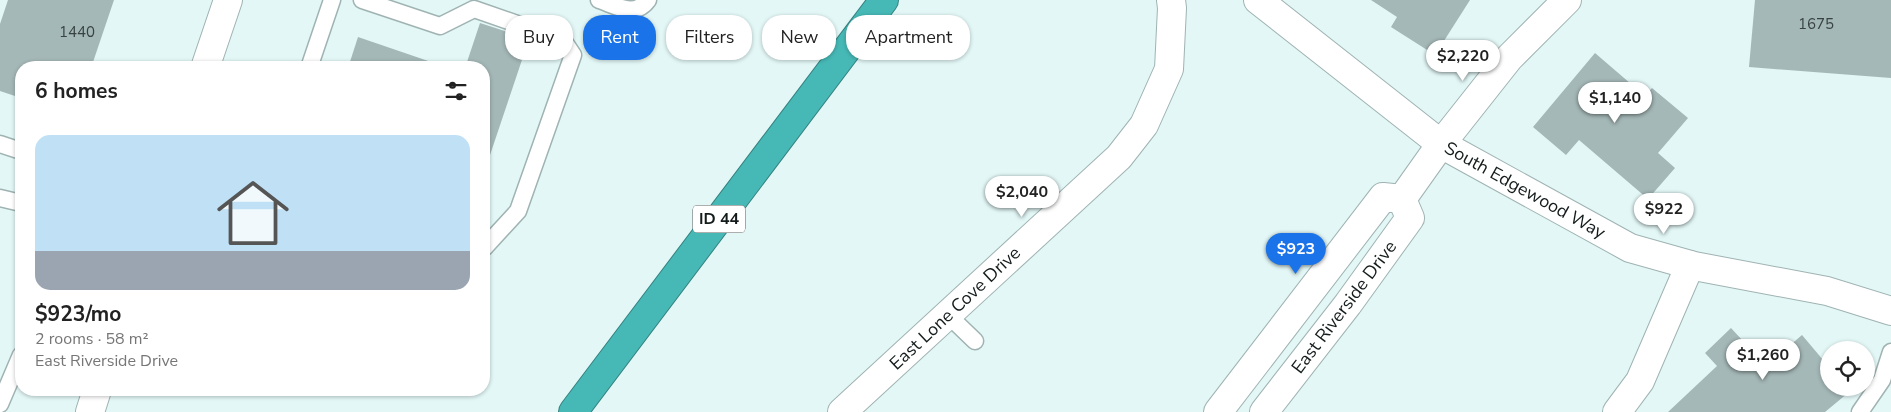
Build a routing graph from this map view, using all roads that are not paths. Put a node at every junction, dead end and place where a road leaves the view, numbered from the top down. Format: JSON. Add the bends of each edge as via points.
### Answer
{"nodes":[{"id":1,"x":228,"y":0,"type":"edge"},
{"id":2,"x":332,"y":0,"type":"edge"},
{"id":3,"x":362,"y":0,"type":"edge"},
{"id":4,"x":599,"y":0,"type":"edge"},
{"id":5,"x":648,"y":0,"type":"edge"},
{"id":6,"x":884,"y":0,"type":"edge"},
{"id":7,"x":1171,"y":0,"type":"edge"},
{"id":8,"x":1258,"y":0,"type":"edge"},
{"id":9,"x":1566,"y":0,"type":"edge"},
{"id":10,"x":206,"y":61,"type":"edge"},
{"id":11,"x":311,"y":61,"type":"edge"},
{"id":12,"x":0,"y":144,"type":"edge"},
{"id":13,"x":1441,"y":144,"type":"junction"},
{"id":14,"x":15,"y":149,"type":"edge"},
{"id":15,"x":0,"y":198,"type":"edge"},
{"id":16,"x":1402,"y":199,"type":"junction"},
{"id":17,"x":15,"y":202,"type":"edge"},
{"id":18,"x":490,"y":241,"type":"edge"},
{"id":19,"x":1690,"y":265,"type":"junction"},
{"id":20,"x":1891,"y":311,"type":"edge"},
{"id":21,"x":948,"y":315,"type":"junction"},
{"id":22,"x":975,"y":341,"type":"dead end"},
{"id":23,"x":1891,"y":352,"type":"edge"},
{"id":24,"x":15,"y":369,"type":"edge"},
{"id":25,"x":95,"y":396,"type":"edge"},
{"id":26,"x":0,"y":404,"type":"edge"},
{"id":27,"x":90,"y":412,"type":"edge"},
{"id":28,"x":573,"y":412,"type":"edge"},
{"id":29,"x":842,"y":412,"type":"edge"},
{"id":30,"x":1218,"y":412,"type":"edge"},
{"id":31,"x":1264,"y":412,"type":"edge"},
{"id":32,"x":1618,"y":412,"type":"edge"},
{"id":33,"x":1860,"y":412,"type":"edge"}],
"edges":[{"from":1,"to":10,"type":"street"},
{"from":2,"to":11,"type":"lane"},
{"from":3,"to":18,"type":"lane","via":[[440,26],[474,10],[563,40],[573,55],[518,211]]},
{"from":4,"to":5,"type":"lane","via":[[632,11],[643,7]]},
{"from":6,"to":28,"type":"highway","number":"ID 44"},
{"from":7,"to":21,"type":"street","name":"East Lone Cove Drive","via":[[1169,69],[1144,125],[1118,157]]},
{"from":8,"to":13,"type":"street","name":"South Edgewood Way"},
{"from":9,"to":13,"type":"street","via":[[1509,58]]},
{"from":12,"to":14,"type":"lane"},
{"from":13,"to":16,"type":"street"},
{"from":13,"to":19,"type":"street","name":"South Edgewood Way","via":[[1630,248]]},
{"from":15,"to":17,"type":"lane"},
{"from":16,"to":30,"type":"street","name":"East Riverside Drive","via":[[1383,197]]},
{"from":16,"to":31,"type":"street","name":"East Riverside Drive","via":[[1410,218]]},
{"from":19,"to":20,"type":"street","name":"South Edgewood Way","via":[[1827,291]]},
{"from":19,"to":32,"type":"street","via":[[1640,381]]},
{"from":21,"to":22,"type":"lane"},
{"from":21,"to":29,"type":"street","name":"East Lone Cove Drive"},
{"from":23,"to":33,"type":"lane","via":[[1882,380]]},
{"from":24,"to":26,"type":"lane"},
{"from":25,"to":27,"type":"street"}]}
